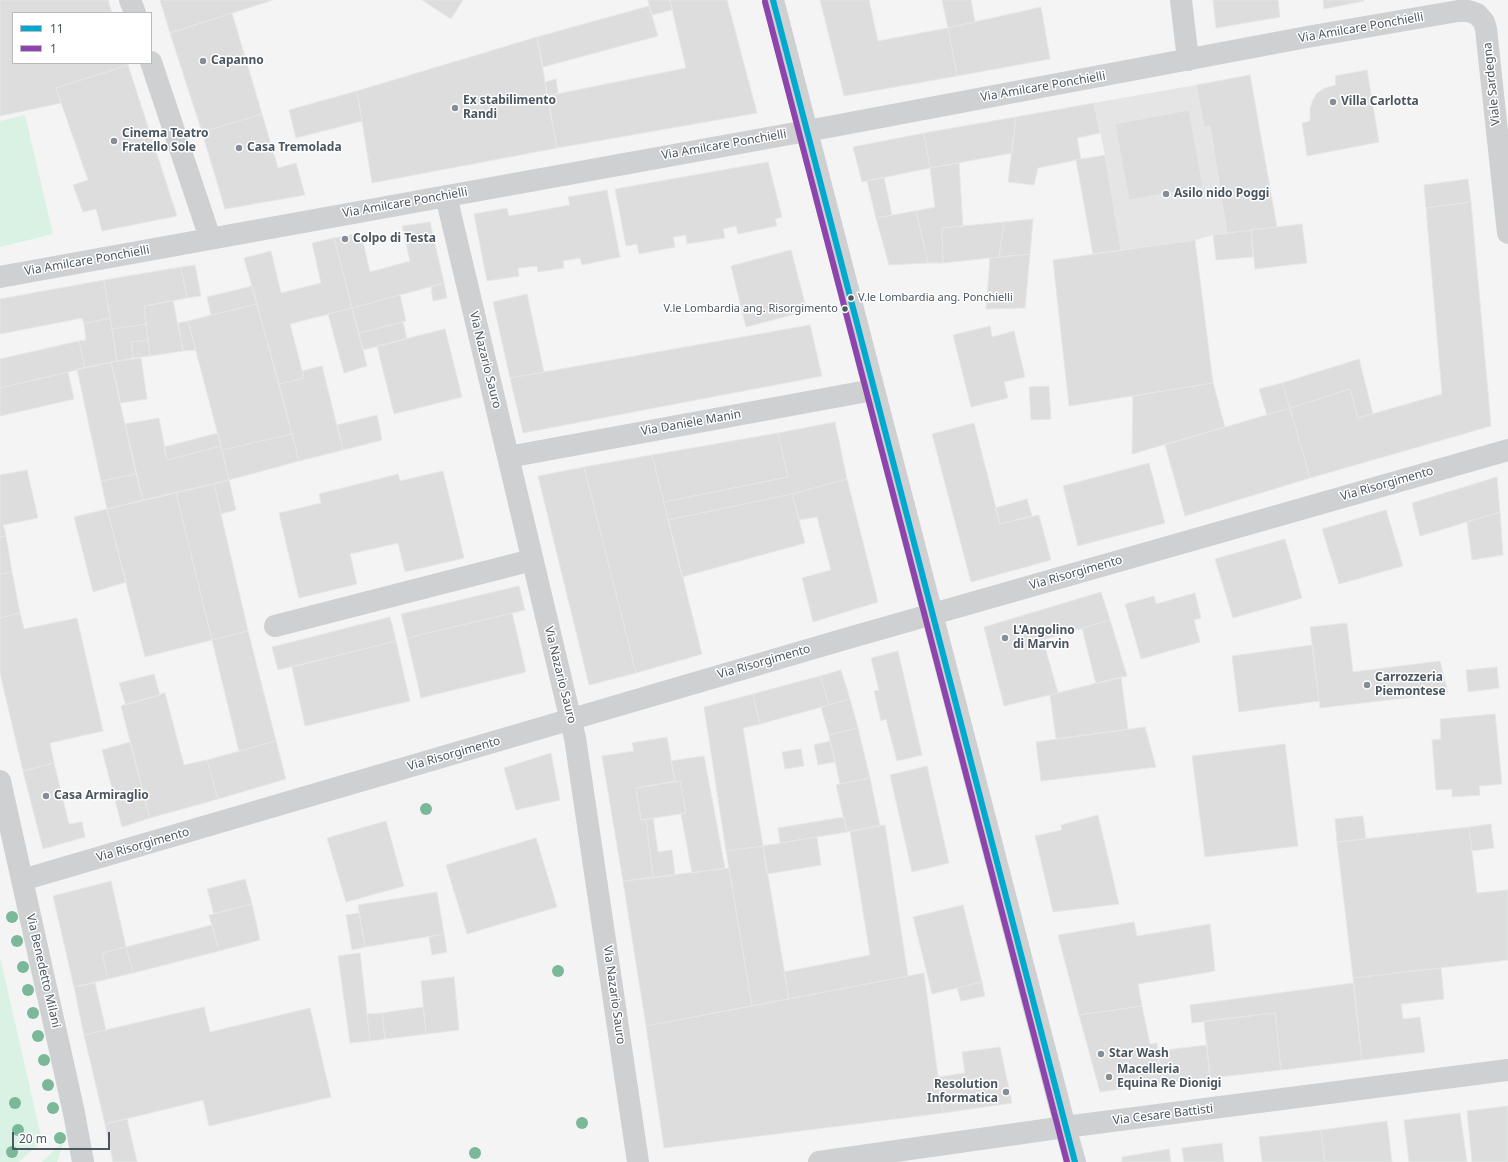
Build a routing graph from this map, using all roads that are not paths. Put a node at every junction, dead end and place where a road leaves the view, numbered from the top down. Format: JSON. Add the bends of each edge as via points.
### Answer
{"nodes":[{"id":1,"x":130,"y":0,"type":"edge"},
{"id":2,"x":773,"y":0,"type":"edge"},
{"id":3,"x":1181,"y":0,"type":"edge"},
{"id":4,"x":135,"y":12,"type":"edge"},
{"id":5,"x":1481,"y":14,"type":"edge"},
{"id":6,"x":1188,"y":60,"type":"junction"},
{"id":7,"x":152,"y":64,"type":"edge"},
{"id":8,"x":807,"y":130,"type":"junction"},
{"id":9,"x":446,"y":196,"type":"junction"},
{"id":10,"x":1508,"y":233,"type":"edge"},
{"id":11,"x":210,"y":238,"type":"junction"},
{"id":12,"x":0,"y":277,"type":"edge"},
{"id":13,"x":873,"y":390,"type":"junction"},
{"id":14,"x":1508,"y":450,"type":"edge"},
{"id":15,"x":508,"y":457,"type":"junction"},
{"id":16,"x":532,"y":560,"type":"junction"},
{"id":17,"x":932,"y":614,"type":"junction"},
{"id":18,"x":275,"y":626,"type":"dead end"},
{"id":19,"x":571,"y":719,"type":"junction"},
{"id":20,"x":0,"y":781,"type":"edge"},
{"id":21,"x":22,"y":880,"type":"junction"},
{"id":22,"x":1508,"y":1070,"type":"edge"},
{"id":23,"x":1065,"y":1127,"type":"junction"},
{"id":24,"x":83,"y":1162,"type":"edge"},
{"id":25,"x":638,"y":1162,"type":"edge"},
{"id":26,"x":818,"y":1162,"type":"edge"},
{"id":27,"x":1075,"y":1162,"type":"edge"}],
"edges":[{"from":1,"to":4,"type":"street"},
{"from":2,"to":8,"type":"street"},
{"from":3,"to":6,"type":"street"},
{"from":5,"to":6,"type":"street","name":"Via Amilcare Ponchielli","via":[[1468,11],[1450,12]]},
{"from":5,"to":10,"type":"street","name":"Viale Sardegna"},
{"from":6,"to":8,"type":"street","name":"Via Amilcare Ponchielli"},
{"from":7,"to":11,"type":"street"},
{"from":8,"to":9,"type":"street","name":"Via Amilcare Ponchielli"},
{"from":8,"to":13,"type":"street"},
{"from":9,"to":11,"type":"street","name":"Via Amilcare Ponchielli"},
{"from":9,"to":15,"type":"street","name":"Via Nazario Sauro"},
{"from":11,"to":12,"type":"street","name":"Via Amilcare Ponchielli"},
{"from":13,"to":15,"type":"street","name":"Via Daniele Manin"},
{"from":13,"to":17,"type":"street"},
{"from":14,"to":17,"type":"street","name":"Via Risorgimento"},
{"from":15,"to":16,"type":"street","name":"Via Nazario Sauro"},
{"from":16,"to":18,"type":"street"},
{"from":16,"to":19,"type":"street","name":"Via Nazario Sauro"},
{"from":17,"to":19,"type":"street","name":"Via Risorgimento"},
{"from":17,"to":23,"type":"street"},
{"from":19,"to":21,"type":"street","name":"Via Risorgimento"},
{"from":19,"to":25,"type":"street","name":"Via Nazario Sauro"},
{"from":20,"to":21,"type":"street","name":"Via Benedetto Milani"},
{"from":21,"to":24,"type":"street","name":"Via Benedetto Milani"},
{"from":22,"to":23,"type":"street","name":"Via Cesare Battisti"},
{"from":23,"to":26,"type":"street","name":"Via Cesare Battisti"},
{"from":23,"to":27,"type":"street"}]}
